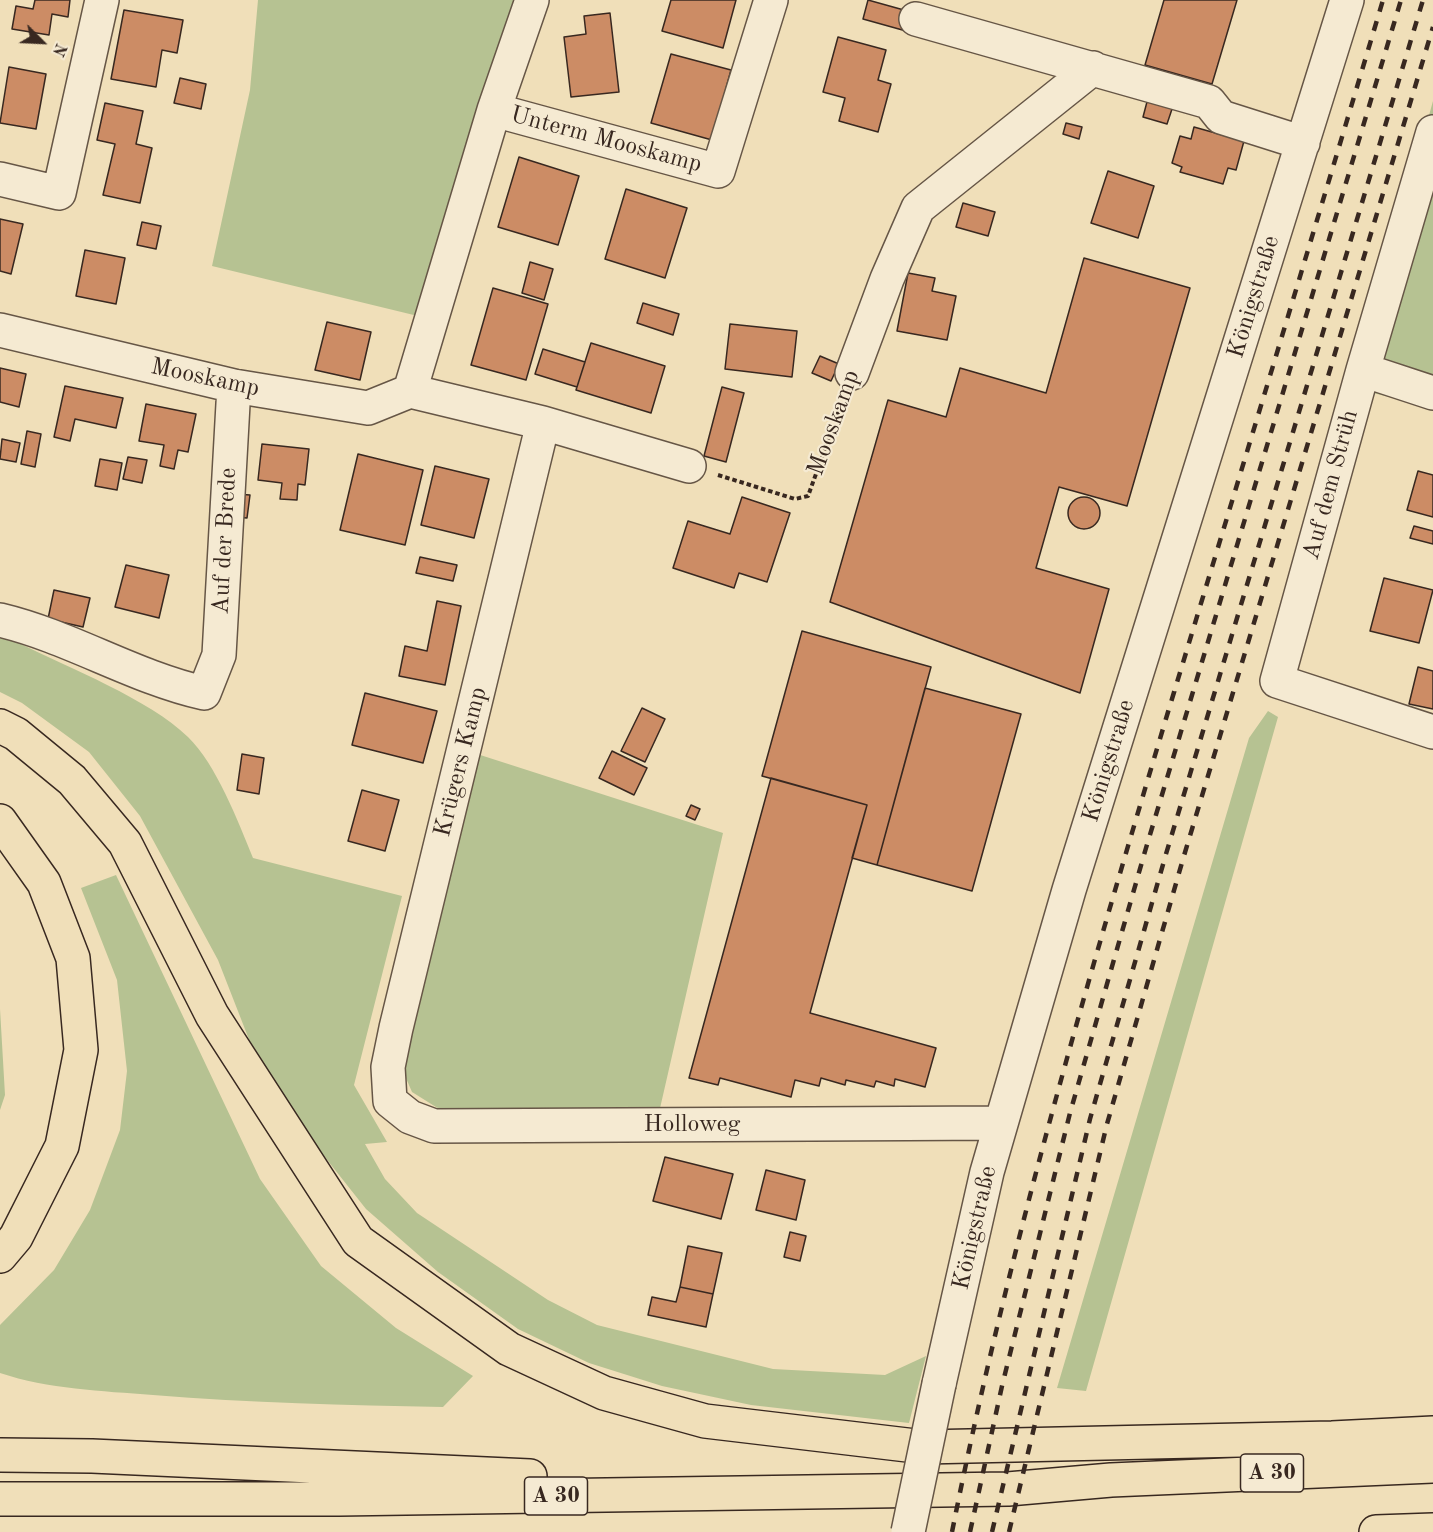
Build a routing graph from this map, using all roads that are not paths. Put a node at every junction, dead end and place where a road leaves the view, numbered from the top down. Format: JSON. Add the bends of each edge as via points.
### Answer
{"nodes":[{"id":1,"x":102,"y":0,"type":"edge"},
{"id":2,"x":532,"y":0,"type":"edge"},
{"id":3,"x":771,"y":0,"type":"edge"},
{"id":4,"x":1347,"y":0,"type":"edge"},
{"id":5,"x":916,"y":19,"type":"dead end"},
{"id":6,"x":1093,"y":68,"type":"junction"},
{"id":7,"x":494,"y":110,"type":"junction"},
{"id":8,"x":1433,"y":132,"type":"edge"},
{"id":9,"x":1303,"y":143,"type":"junction"},
{"id":10,"x":0,"y":179,"type":"edge"},
{"id":11,"x":0,"y":330,"type":"edge"},
{"id":12,"x":1363,"y":370,"type":"junction"},
{"id":13,"x":852,"y":373,"type":"road end"},
{"id":14,"x":234,"y":386,"type":"junction"},
{"id":15,"x":410,"y":391,"type":"junction"},
{"id":16,"x":1433,"y":393,"type":"edge"},
{"id":17,"x":543,"y":423,"type":"junction"},
{"id":18,"x":689,"y":466,"type":"road end"},
{"id":19,"x":0,"y":620,"type":"edge"},
{"id":20,"x":0,"y":726,"type":"edge"},
{"id":21,"x":1433,"y":732,"type":"edge"},
{"id":22,"x":0,"y":821,"type":"edge"},
{"id":23,"x":390,"y":1101,"type":"joint"},
{"id":24,"x":1000,"y":1123,"type":"junction"},
{"id":25,"x":0,"y":1256,"type":"edge"},
{"id":26,"x":1433,"y":1433,"type":"edge"},
{"id":27,"x":0,"y":1455,"type":"edge"},
{"id":28,"x":1433,"y":1466,"type":"edge"},
{"id":29,"x":1111,"y":1480,"type":"junction"},
{"id":30,"x":0,"y":1498,"type":"edge"},
{"id":31,"x":1433,"y":1530,"type":"edge"},
{"id":32,"x":908,"y":1532,"type":"edge"},
{"id":33,"x":1376,"y":1532,"type":"edge"}],
"edges":[{"from":1,"to":10,"type":"street","via":[[58,193]]},
{"from":2,"to":7,"type":"street"},
{"from":3,"to":7,"type":"street","name":"Unterm Mooskamp","via":[[718,171]]},
{"from":4,"to":9,"type":"street","name":"Königstraße"},
{"from":5,"to":6,"type":"street"},
{"from":6,"to":9,"type":"street","via":[[1209,102],[1221,117]]},
{"from":6,"to":13,"type":"street","name":"Mooskamp","via":[[918,208]]},
{"from":7,"to":15,"type":"street"},
{"from":8,"to":12,"type":"street","name":"Auf dem Strüh"},
{"from":9,"to":24,"type":"street","name":"Königstraße","via":[[1120,722]]},
{"from":11,"to":14,"type":"street","name":"Mooskamp"},
{"from":12,"to":16,"type":"street"},
{"from":12,"to":21,"type":"street","name":"Auf dem Strüh","via":[[1277,681]]},
{"from":14,"to":15,"type":"street","name":"Mooskamp","via":[[368,408]]},
{"from":14,"to":19,"type":"street","name":"Auf der Brede","via":[[219,656],[204,693],[176,687],[34,628]]},
{"from":15,"to":17,"type":"street"},
{"from":17,"to":18,"type":"street"},
{"from":17,"to":23,"type":"street","name":"Krügers Kamp","via":[[396,1028],[388,1067]]},
{"from":20,"to":26,"type":"highway","via":[[16,734],[72,780],[125,843],[212,1014],[358,1241],[509,1349],[604,1393],[705,1421],[924,1447]]},
{"from":22,"to":25,"type":"highway","via":[[44,883],[73,958],[81,1050],[62,1146],[16,1236]]},
{"from":23,"to":24,"type":"street","name":"Holloweg","via":[[410,1117],[434,1126]]},
{"from":24,"to":32,"type":"street","name":"Königstraße","bridge":true},
{"from":27,"to":29,"type":"highway","via":[[601,1479]]},
{"from":28,"to":29,"type":"highway","number":"A 30"},
{"from":29,"to":30,"type":"highway","number":"A 30","via":[[1008,1489],[339,1499]]},
{"from":31,"to":33,"type":"highway"}]}
